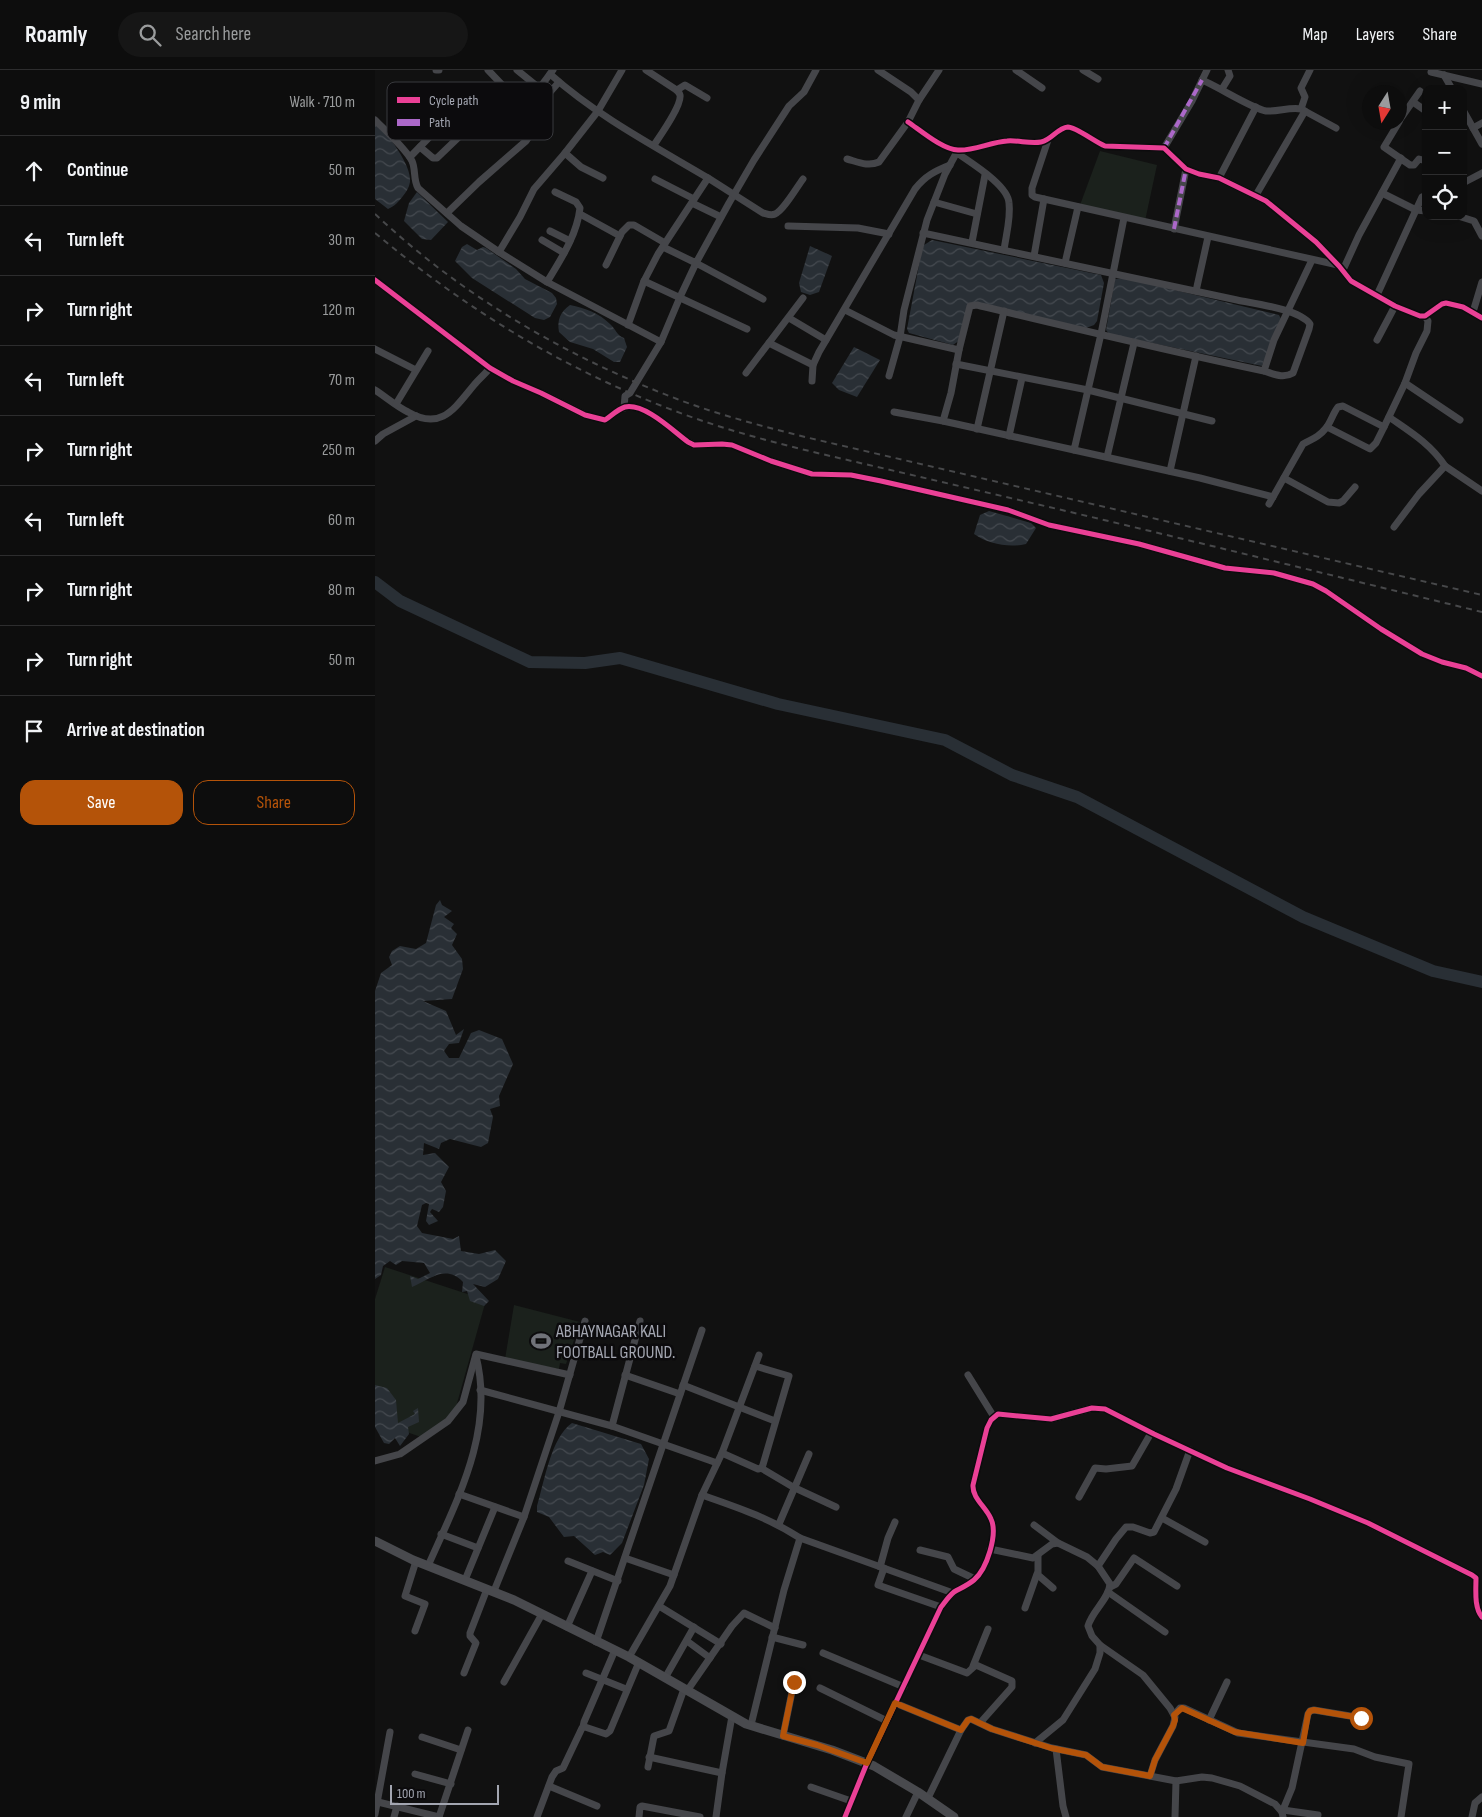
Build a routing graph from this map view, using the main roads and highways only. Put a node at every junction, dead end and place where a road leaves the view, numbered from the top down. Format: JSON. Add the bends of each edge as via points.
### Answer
{"nodes":[{"id":1,"x":375,"y":1541,"type":"edge"},
{"id":2,"x":953,"y":1817,"type":"edge"}],
"edges":[{"from":1,"to":2,"type":"main road","via":[[427,1566],[515,1600],[639,1662],[751,1725],[867,1763],[928,1798]]}]}
